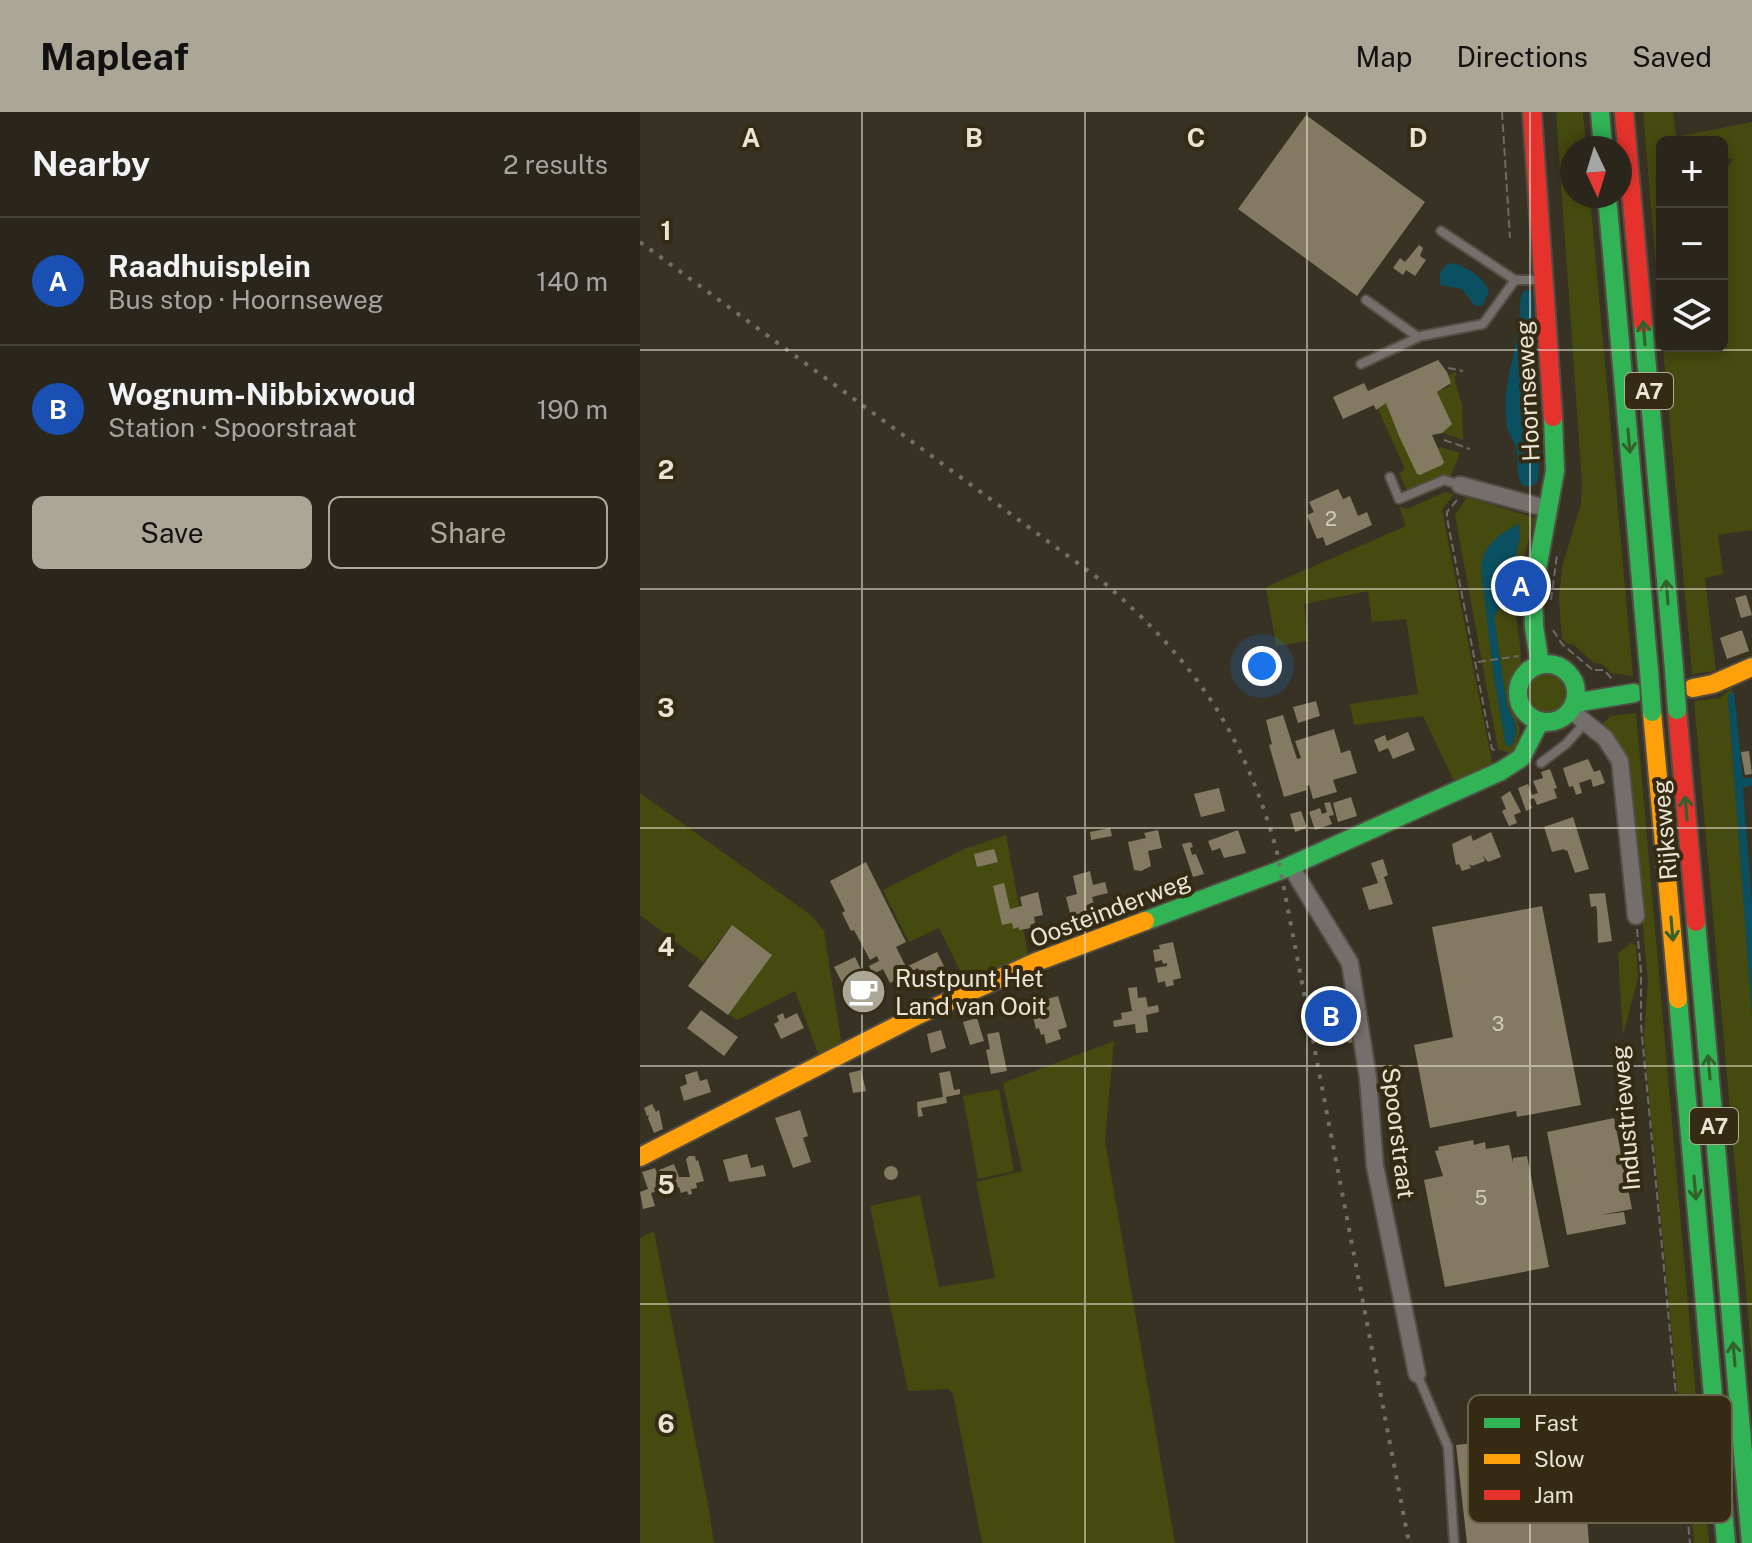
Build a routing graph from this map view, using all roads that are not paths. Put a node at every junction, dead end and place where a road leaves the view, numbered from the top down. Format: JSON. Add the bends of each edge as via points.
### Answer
{"nodes":[{"id":1,"x":1532,"y":112,"type":"edge"},
{"id":2,"x":1600,"y":112,"type":"edge"},
{"id":3,"x":1624,"y":112,"type":"edge"},
{"id":4,"x":1602,"y":136,"type":"edge"},
{"id":5,"x":1608,"y":208,"type":"edge"},
{"id":6,"x":1441,"y":231,"type":"dead end"},
{"id":7,"x":1515,"y":280,"type":"junction"},
{"id":8,"x":1545,"y":280,"type":"junction"},
{"id":9,"x":1366,"y":300,"type":"dead end"},
{"id":10,"x":1418,"y":337,"type":"junction"},
{"id":11,"x":1361,"y":364,"type":"dead end"},
{"id":12,"x":1390,"y":477,"type":"dead end"},
{"id":13,"x":1460,"y":485,"type":"joint"},
{"id":14,"x":1549,"y":509,"type":"junction"},
{"id":15,"x":1540,"y":664,"type":"junction"},
{"id":16,"x":1752,"y":667,"type":"edge"},
{"id":17,"x":1693,"y":688,"type":"dead end"},
{"id":18,"x":1628,"y":693,"type":"dead end"},
{"id":19,"x":1573,"y":700,"type":"junction"},
{"id":20,"x":1540,"y":721,"type":"junction"},
{"id":21,"x":1587,"y":722,"type":"junction"},
{"id":22,"x":1541,"y":763,"type":"dead end"},
{"id":23,"x":1293,"y":865,"type":"junction"},
{"id":24,"x":1636,"y":916,"type":"road end"},
{"id":25,"x":640,"y":1157,"type":"edge"},
{"id":26,"x":1417,"y":1374,"type":"joint"},
{"id":27,"x":1713,"y":1395,"type":"edge"},
{"id":28,"x":1724,"y":1523,"type":"edge"},
{"id":29,"x":1454,"y":1543,"type":"edge"},
{"id":30,"x":1726,"y":1543,"type":"edge"},
{"id":31,"x":1751,"y":1543,"type":"edge"}],
"edges":[{"from":1,"to":8,"type":"main road","name":"Hoornseweg"},
{"from":2,"to":4,"type":"main road"},
{"from":31,"to":3,"type":"main road","name":"Rijksweg","number":"A7","one_way":true,"bridge":true},
{"from":5,"to":27,"type":"main road","name":"Rijksweg","number":"A7","one_way":true,"bridge":true},
{"from":6,"to":7,"type":"lane"},
{"from":7,"to":8,"type":"lane"},
{"from":7,"to":10,"type":"lane","via":[[1483,324]]},
{"from":8,"to":14,"type":"main road","name":"Hoornseweg","via":[[1556,457]]},
{"from":9,"to":10,"type":"lane"},
{"from":10,"to":11,"type":"lane"},
{"from":12,"to":13,"type":"lane","via":[[1399,499],[1444,480]]},
{"from":13,"to":14,"type":"street"},
{"from":14,"to":15,"type":"main road","name":"Hoornseweg","via":[[1533,600]]},
{"from":15,"to":19,"type":"main road","via":[[1569,675]]},
{"from":15,"to":20,"type":"main road","via":[[1522,679],[1518,693],[1526,713]]},
{"from":16,"to":17,"type":"main road"},
{"from":18,"to":19,"type":"main road","via":[[1605,700]]},
{"from":19,"to":20,"type":"main road","via":[[1561,718]]},
{"from":19,"to":21,"type":"street"},
{"from":20,"to":23,"type":"main road","name":"Oosteinderweg","via":[[1515,764]]},
{"from":21,"to":22,"type":"lane"},
{"from":21,"to":24,"type":"street","via":[[1620,761]]},
{"from":23,"to":25,"type":"main road","name":"Oosteinderweg","via":[[1036,962],[918,1015]]},
{"from":23,"to":26,"type":"street","name":"Spoorstraat","via":[[1350,963],[1375,1166]]},
{"from":26,"to":29,"type":"lane","via":[[1448,1447]]},
{"from":28,"to":30,"type":"main road","name":"Rijksweg","number":"A7","one_way":true,"bridge":true}]}
